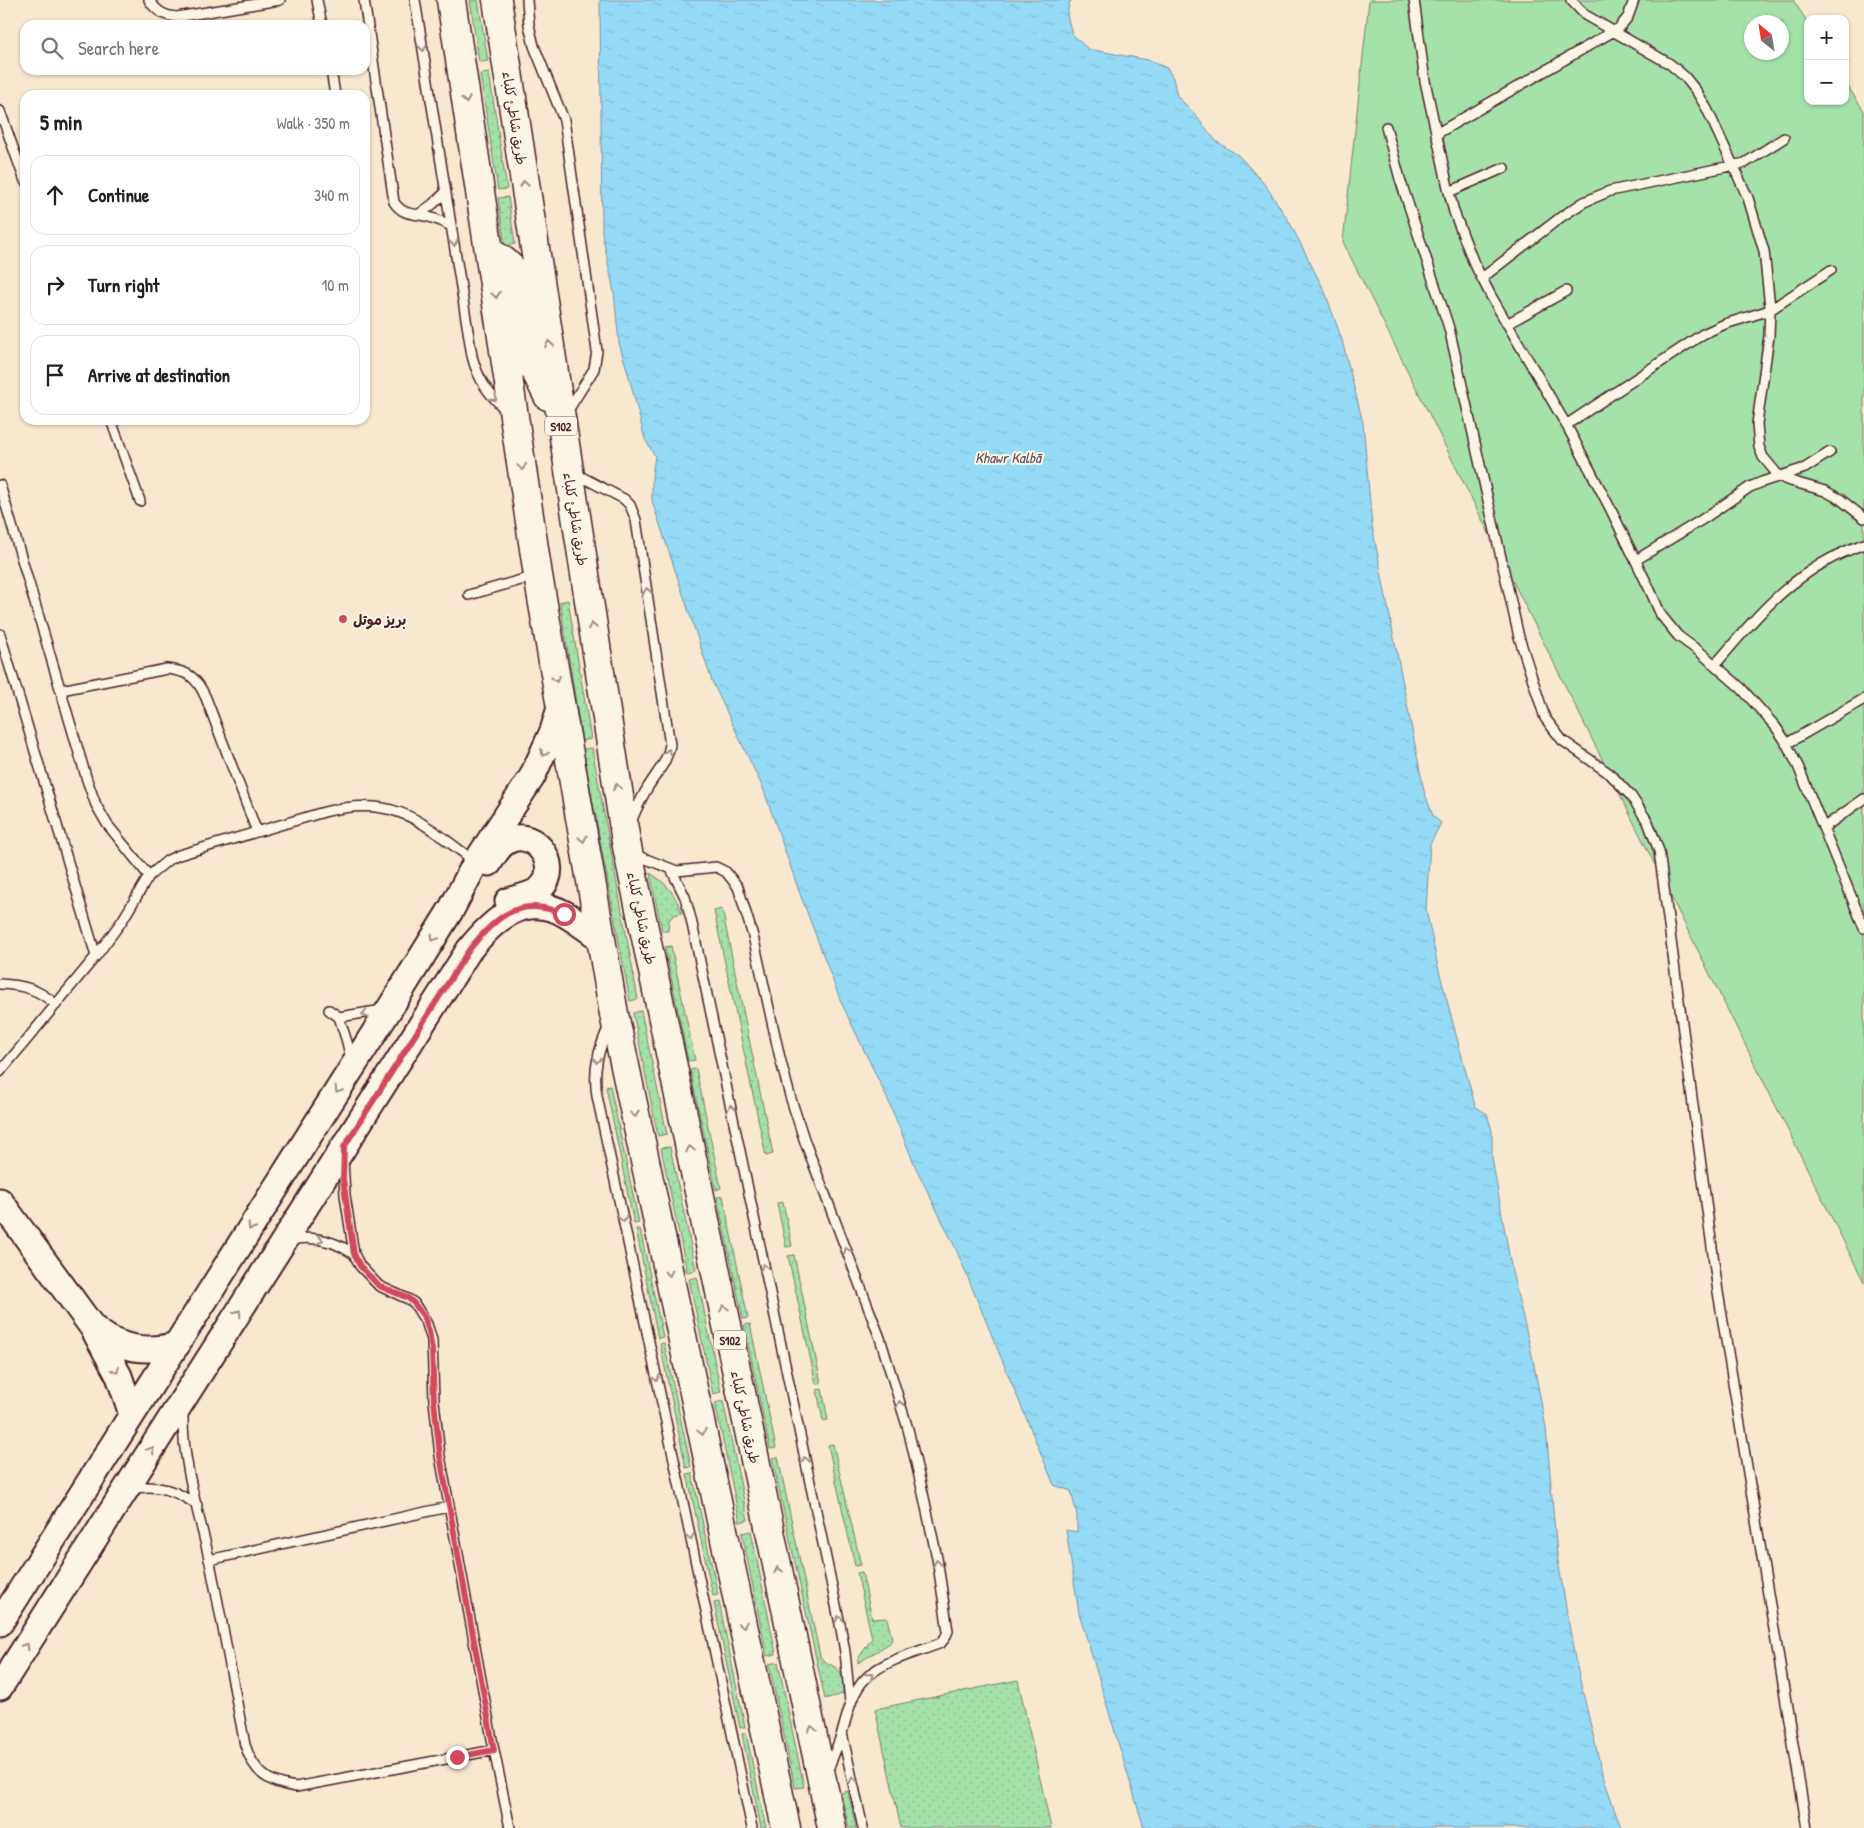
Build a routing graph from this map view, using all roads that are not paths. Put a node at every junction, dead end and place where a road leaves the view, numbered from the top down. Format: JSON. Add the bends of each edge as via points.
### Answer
{"nodes":[{"id":1,"x":149,"y":0,"type":"edge"},
{"id":2,"x":280,"y":0,"type":"edge"},
{"id":3,"x":318,"y":0,"type":"edge"},
{"id":4,"x":364,"y":0,"type":"edge"},
{"id":5,"x":415,"y":0,"type":"edge"},
{"id":6,"x":451,"y":0,"type":"edge"},
{"id":7,"x":497,"y":0,"type":"edge"},
{"id":8,"x":527,"y":0,"type":"edge"},
{"id":9,"x":1414,"y":0,"type":"edge"},
{"id":10,"x":1571,"y":0,"type":"edge"},
{"id":11,"x":1634,"y":0,"type":"edge"},
{"id":12,"x":321,"y":20,"type":"edge"},
{"id":13,"x":367,"y":20,"type":"edge"},
{"id":14,"x":1613,"y":31,"type":"junction"},
{"id":15,"x":370,"y":42,"type":"edge"},
{"id":16,"x":332,"y":75,"type":"edge"},
{"id":17,"x":335,"y":90,"type":"edge"},
{"id":18,"x":0,"y":111,"type":"edge"},
{"id":19,"x":1386,"y":127,"type":"dead end"},
{"id":20,"x":1436,"y":134,"type":"junction"},
{"id":21,"x":1784,"y":138,"type":"dead end"},
{"id":22,"x":1733,"y":166,"type":"junction"},
{"id":23,"x":20,"y":167,"type":"edge"},
{"id":24,"x":1504,"y":168,"type":"dead end"},
{"id":25,"x":446,"y":192,"type":"junction"},
{"id":26,"x":1449,"y":192,"type":"junction"},
{"id":27,"x":418,"y":215,"type":"junction"},
{"id":28,"x":451,"y":226,"type":"junction"},
{"id":29,"x":490,"y":254,"type":"junction"},
{"id":30,"x":1831,"y":270,"type":"dead end"},
{"id":31,"x":1482,"y":278,"type":"junction"},
{"id":32,"x":1566,"y":291,"type":"dead end"},
{"id":33,"x":1770,"y":310,"type":"junction"},
{"id":34,"x":1508,"y":324,"type":"junction"},
{"id":35,"x":514,"y":419,"type":"junction"},
{"id":36,"x":561,"y":422,"type":"junction"},
{"id":37,"x":113,"y":425,"type":"edge"},
{"id":38,"x":1566,"y":425,"type":"junction"},
{"id":39,"x":1830,"y":452,"type":"dead end"},
{"id":40,"x":568,"y":470,"type":"junction"},
{"id":41,"x":1780,"y":476,"type":"junction"},
{"id":42,"x":0,"y":486,"type":"edge"},
{"id":43,"x":140,"y":501,"type":"dead end"},
{"id":44,"x":1864,"y":518,"type":"edge"},
{"id":45,"x":1864,"y":544,"type":"edge"},
{"id":46,"x":1636,"y":560,"type":"junction"},
{"id":47,"x":538,"y":575,"type":"junction"},
{"id":48,"x":469,"y":595,"type":"dead end"},
{"id":49,"x":0,"y":634,"type":"edge"},
{"id":50,"x":1715,"y":665,"type":"junction"},
{"id":51,"x":61,"y":690,"type":"junction"},
{"id":52,"x":1864,"y":699,"type":"edge"},
{"id":53,"x":560,"y":708,"type":"junction"},
{"id":54,"x":1786,"y":744,"type":"junction"},
{"id":55,"x":1864,"y":799,"type":"edge"},
{"id":56,"x":1823,"y":828,"type":"junction"},
{"id":57,"x":257,"y":832,"type":"junction"},
{"id":58,"x":627,"y":847,"type":"junction"},
{"id":59,"x":476,"y":862,"type":"junction"},
{"id":60,"x":671,"y":869,"type":"junction"},
{"id":61,"x":149,"y":876,"type":"junction"},
{"id":62,"x":1864,"y":902,"type":"edge"},
{"id":63,"x":452,"y":908,"type":"junction"},
{"id":64,"x":1856,"y":909,"type":"junction"},
{"id":65,"x":1864,"y":928,"type":"edge"},
{"id":66,"x":600,"y":938,"type":"junction"},
{"id":67,"x":469,"y":950,"type":"junction"},
{"id":68,"x":96,"y":956,"type":"junction"},
{"id":69,"x":0,"y":984,"type":"edge"},
{"id":70,"x":56,"y":1005,"type":"junction"},
{"id":71,"x":390,"y":1008,"type":"junction"},
{"id":72,"x":329,"y":1010,"type":"dead end"},
{"id":73,"x":614,"y":1014,"type":"junction"},
{"id":74,"x":339,"y":1017,"type":"junction"},
{"id":75,"x":352,"y":1068,"type":"junction"},
{"id":76,"x":0,"y":1072,"type":"edge"},
{"id":77,"x":344,"y":1147,"type":"junction"},
{"id":78,"x":0,"y":1201,"type":"edge"},
{"id":79,"x":283,"y":1241,"type":"junction"},
{"id":80,"x":354,"y":1254,"type":"junction"},
{"id":81,"x":93,"y":1328,"type":"junction"},
{"id":82,"x":177,"y":1344,"type":"junction"},
{"id":83,"x":186,"y":1395,"type":"junction"},
{"id":84,"x":132,"y":1414,"type":"junction"},
{"id":85,"x":124,"y":1493,"type":"junction"},
{"id":86,"x":197,"y":1505,"type":"junction"},
{"id":87,"x":448,"y":1507,"type":"junction"},
{"id":88,"x":209,"y":1560,"type":"junction"},
{"id":89,"x":0,"y":1623,"type":"edge"},
{"id":90,"x":0,"y":1687,"type":"edge"},
{"id":91,"x":850,"y":1702,"type":"junction"},
{"id":92,"x":842,"y":1732,"type":"junction"},
{"id":93,"x":494,"y":1750,"type":"junction"},
{"id":94,"x":823,"y":1784,"type":"junction"},
{"id":95,"x":510,"y":1828,"type":"edge"},
{"id":96,"x":752,"y":1828,"type":"edge"},
{"id":97,"x":786,"y":1828,"type":"edge"},
{"id":98,"x":832,"y":1828,"type":"edge"},
{"id":99,"x":863,"y":1828,"type":"edge"},
{"id":100,"x":1807,"y":1828,"type":"edge"}],
"edges":[{"from":1,"to":2,"type":"lane","via":[[164,15],[177,17]]},
{"from":3,"to":12,"type":"lane"},
{"from":4,"to":13,"type":"lane"},
{"from":5,"to":25,"type":"lane","one_way":true},
{"from":6,"to":29,"type":"highway","one_way":true},
{"from":36,"to":7,"type":"highway","name":"طريق شاطئ كلباء","number":"S102","one_way":true},
{"from":8,"to":36,"type":"lane","via":[[534,46],[564,120],[597,351],[594,369]]},
{"from":9,"to":20,"type":"lane"},
{"from":10,"to":14,"type":"lane","via":[[1585,15]]},
{"from":11,"to":14,"type":"lane","via":[[1628,18]]},
{"from":14,"to":20,"type":"lane"},
{"from":14,"to":22,"type":"lane","via":[[1670,64],[1685,77],[1707,109]]},
{"from":15,"to":27,"type":"lane","via":[[392,196],[406,214]]},
{"from":16,"to":17,"type":"lane"},
{"from":18,"to":23,"type":"lane"},
{"from":19,"to":100,"type":"lane","via":[[1449,328],[1519,637],[1545,718],[1562,740],[1610,774],[1631,796],[1648,822],[1660,851],[1718,1292]]},
{"from":20,"to":26,"type":"lane"},
{"from":21,"to":22,"type":"lane","via":[[1751,160]]},
{"from":22,"to":31,"type":"lane","via":[[1597,196],[1572,208]]},
{"from":22,"to":33,"type":"lane","via":[[1748,198],[1764,251]]},
{"from":24,"to":26,"type":"lane"},
{"from":25,"to":27,"type":"lane"},
{"from":25,"to":28,"type":"lane"},
{"from":26,"to":31,"type":"lane","via":[[1463,237]]},
{"from":27,"to":28,"type":"lane"},
{"from":28,"to":35,"type":"lane","one_way":true,"via":[[475,368],[486,390]]},
{"from":29,"to":35,"type":"highway","one_way":true},
{"from":29,"to":36,"type":"highway","via":[[504,260],[517,278],[533,366]]},
{"from":30,"to":33,"type":"lane"},
{"from":31,"to":34,"type":"lane"},
{"from":32,"to":34,"type":"lane"},
{"from":33,"to":38,"type":"lane","via":[[1703,334]]},
{"from":33,"to":41,"type":"lane","via":[[1757,436],[1763,457]]},
{"from":34,"to":38,"type":"lane"},
{"from":35,"to":47,"type":"highway","one_way":true},
{"from":36,"to":40,"type":"highway","name":"طريق شاطئ كلباء","number":"S102"},
{"from":37,"to":43,"type":"lane"},
{"from":38,"to":46,"type":"lane"},
{"from":39,"to":41,"type":"lane","via":[[1806,468]]},
{"from":58,"to":40,"type":"highway","name":"طريق شاطئ كلباء","number":"S102","one_way":true},
{"from":58,"to":40,"type":"lane","one_way":true,"via":[[638,804],[665,763],[670,745],[639,539],[634,512],[624,499]]},
{"from":41,"to":44,"type":"lane","via":[[1825,491]]},
{"from":41,"to":46,"type":"lane","via":[[1750,487]]},
{"from":42,"to":51,"type":"lane"},
{"from":45,"to":50,"type":"lane","via":[[1819,565],[1789,585],[1751,622]]},
{"from":46,"to":50,"type":"lane","via":[[1668,626]]},
{"from":47,"to":48,"type":"lane"},
{"from":47,"to":53,"type":"highway","one_way":true},
{"from":49,"to":68,"type":"lane"},
{"from":50,"to":54,"type":"lane","via":[[1759,707]]},
{"from":51,"to":57,"type":"lane","via":[[167,669],[180,670],[192,676],[206,698]]},
{"from":51,"to":61,"type":"lane","via":[[96,805],[107,824]]},
{"from":52,"to":54,"type":"lane"},
{"from":53,"to":59,"type":"street","one_way":true,"via":[[550,739],[532,776]]},
{"from":53,"to":66,"type":"highway","one_way":true},
{"from":54,"to":56,"type":"lane"},
{"from":55,"to":56,"type":"lane"},
{"from":56,"to":64,"type":"lane"},
{"from":57,"to":59,"type":"lane","via":[[344,807],[384,807],[421,822]]},
{"from":57,"to":61,"type":"lane","via":[[179,855]]},
{"from":58,"to":60,"type":"lane"},
{"from":94,"to":58,"type":"highway","name":"طريق شاطئ كلباء","number":"S102","one_way":true},
{"from":59,"to":63,"type":"street"},
{"from":91,"to":60,"type":"lane","one_way":true,"via":[[846,1652],[691,919]]},
{"from":91,"to":60,"type":"lane","one_way":true,"via":[[872,1673],[941,1643],[945,1638],[948,1631],[937,1558],[908,1429],[880,1338],[790,1096],[753,936],[738,887],[726,872],[716,867],[684,871]]},
{"from":61,"to":68,"type":"lane"},
{"from":62,"to":64,"type":"lane"},
{"from":63,"to":67,"type":"street","via":[[496,851],[509,840],[532,841],[544,853],[548,868],[545,882],[534,893],[506,902],[489,914],[476,930]]},
{"from":63,"to":71,"type":"street","one_way":true},
{"from":64,"to":65,"type":"lane"},
{"from":66,"to":67,"type":"street","via":[[552,908],[525,907],[500,917]]},
{"from":66,"to":73,"type":"highway"},
{"from":67,"to":77,"type":"street"},
{"from":68,"to":70,"type":"lane"},
{"from":69,"to":70,"type":"lane","via":[[33,989]]},
{"from":70,"to":76,"type":"lane"},
{"from":71,"to":74,"type":"lane","one_way":true},
{"from":71,"to":75,"type":"street"},
{"from":72,"to":74,"type":"lane"},
{"from":73,"to":96,"type":"lane","one_way":true,"via":[[597,1057],[596,1096]]},
{"from":73,"to":97,"type":"highway","one_way":true},
{"from":74,"to":75,"type":"lane","via":[[348,1042]]},
{"from":75,"to":82,"type":"street","one_way":true},
{"from":77,"to":79,"type":"street"},
{"from":77,"to":80,"type":"lane","via":[[343,1179]]},
{"from":78,"to":81,"type":"street"},
{"from":79,"to":80,"type":"lane","one_way":true,"via":[[320,1240],[344,1247]]},
{"from":83,"to":79,"type":"street","one_way":true},
{"from":80,"to":87,"type":"lane","via":[[371,1279],[388,1291],[408,1298],[427,1324],[432,1340],[434,1401]]},
{"from":81,"to":82,"type":"street","via":[[111,1341],[132,1349],[155,1350]]},
{"from":81,"to":84,"type":"street","one_way":true,"via":[[119,1376]]},
{"from":82,"to":84,"type":"street"},
{"from":85,"to":83,"type":"street","one_way":true},
{"from":83,"to":86,"type":"lane","via":[[184,1447]]},
{"from":84,"to":89,"type":"street"},
{"from":85,"to":86,"type":"lane","via":[[143,1486],[163,1488]]},
{"from":90,"to":85,"type":"street","one_way":true},
{"from":86,"to":88,"type":"lane"},
{"from":87,"to":88,"type":"lane"},
{"from":87,"to":93,"type":"lane"},
{"from":88,"to":93,"type":"lane","via":[[245,1745],[258,1770],[269,1779],[296,1787]]},
{"from":91,"to":92,"type":"lane"},
{"from":92,"to":94,"type":"lane"},
{"from":99,"to":92,"type":"lane","one_way":true},
{"from":93,"to":95,"type":"lane"},
{"from":94,"to":98,"type":"highway","name":"طريق شاطئ كلباء","number":"S102"}]}
